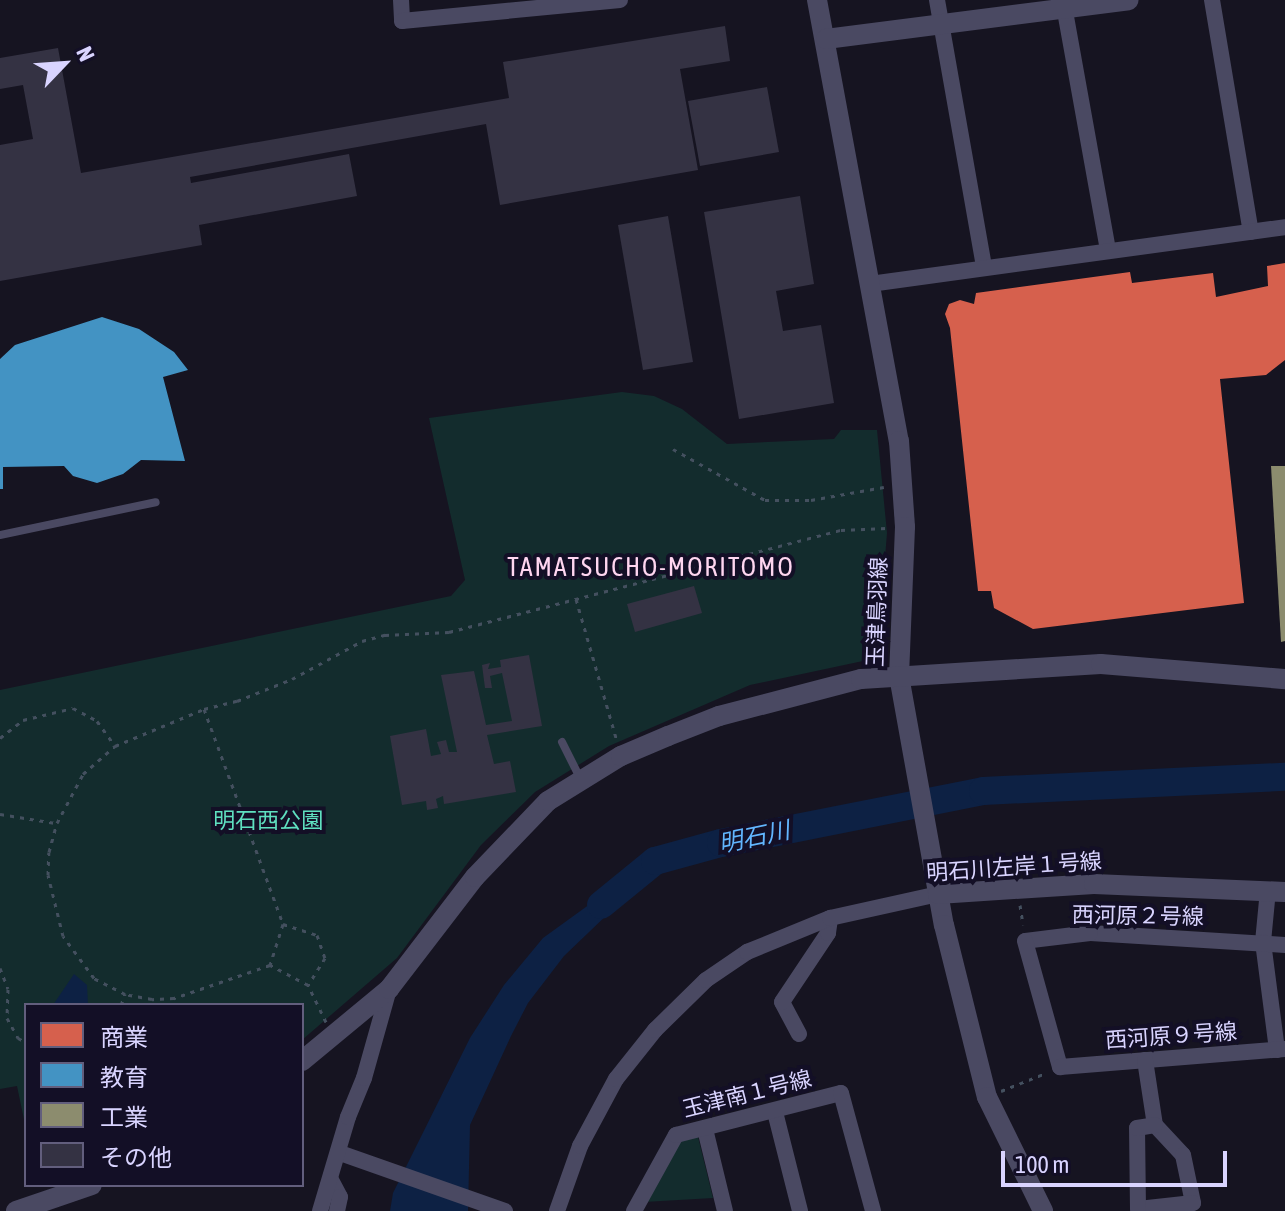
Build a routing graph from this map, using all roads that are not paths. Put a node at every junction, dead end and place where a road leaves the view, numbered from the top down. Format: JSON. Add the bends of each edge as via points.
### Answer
{"nodes":[{"id":1,"x":401,"y":0,"type":"edge"},
{"id":2,"x":620,"y":0,"type":"edge"},
{"id":3,"x":817,"y":0,"type":"edge"},
{"id":4,"x":937,"y":0,"type":"edge"},
{"id":5,"x":1129,"y":0,"type":"edge"},
{"id":6,"x":1212,"y":0,"type":"edge"},
{"id":7,"x":1064,"y":4,"type":"edge"},
{"id":8,"x":941,"y":24,"type":"junction"},
{"id":9,"x":826,"y":39,"type":"junction"},
{"id":10,"x":1285,"y":227,"type":"edge"},
{"id":11,"x":1251,"y":232,"type":"junction"},
{"id":12,"x":1108,"y":249,"type":"junction"},
{"id":13,"x":984,"y":267,"type":"junction"},
{"id":14,"x":870,"y":284,"type":"junction"},
{"id":15,"x":156,"y":502,"type":"dead end"},
{"id":16,"x":0,"y":535,"type":"edge"},
{"id":17,"x":899,"y":676,"type":"junction"},
{"id":18,"x":1285,"y":679,"type":"edge"},
{"id":19,"x":562,"y":742,"type":"dead end"},
{"id":20,"x":580,"y":779,"type":"junction"},
{"id":21,"x":1276,"y":891,"type":"edge"},
{"id":22,"x":938,"y":894,"type":"junction"},
{"id":23,"x":830,"y":918,"type":"junction"},
{"id":24,"x":1263,"y":942,"type":"junction"},
{"id":25,"x":1285,"y":945,"type":"edge"},
{"id":26,"x":389,"y":989,"type":"junction"},
{"id":27,"x":799,"y":1034,"type":"dead end"},
{"id":28,"x":1281,"y":1050,"type":"edge"},
{"id":29,"x":304,"y":1059,"type":"edge"},
{"id":30,"x":1145,"y":1060,"type":"junction"},
{"id":31,"x":1060,"y":1067,"type":"joint"},
{"id":32,"x":775,"y":1112,"type":"junction"},
{"id":33,"x":1155,"y":1125,"type":"junction"},
{"id":34,"x":705,"y":1129,"type":"junction"},
{"id":35,"x":340,"y":1153,"type":"junction"},
{"id":36,"x":331,"y":1180,"type":"junction"},
{"id":37,"x":86,"y":1187,"type":"edge"},
{"id":38,"x":1039,"y":1210,"type":"edge"},
{"id":39,"x":16,"y":1211,"type":"edge"},
{"id":40,"x":320,"y":1211,"type":"edge"},
{"id":41,"x":337,"y":1211,"type":"edge"},
{"id":42,"x":505,"y":1211,"type":"edge"},
{"id":43,"x":557,"y":1211,"type":"edge"},
{"id":44,"x":634,"y":1211,"type":"edge"},
{"id":45,"x":725,"y":1211,"type":"edge"},
{"id":46,"x":800,"y":1211,"type":"edge"},
{"id":47,"x":873,"y":1211,"type":"edge"}],
"edges":[{"from":1,"to":2,"type":"street","via":[[402,21]]},
{"from":3,"to":9,"type":"street","name":"玉津鳥羽線"},
{"from":4,"to":8,"type":"street"},
{"from":5,"to":7,"type":"street"},
{"from":6,"to":11,"type":"street"},
{"from":7,"to":8,"type":"street"},
{"from":7,"to":12,"type":"street"},
{"from":8,"to":9,"type":"street"},
{"from":8,"to":13,"type":"street"},
{"from":9,"to":14,"type":"street","name":"玉津鳥羽線"},
{"from":10,"to":11,"type":"street"},
{"from":11,"to":12,"type":"street"},
{"from":12,"to":13,"type":"street"},
{"from":13,"to":14,"type":"street"},
{"from":14,"to":17,"type":"street","name":"玉津鳥羽線","via":[[903,484]]},
{"from":15,"to":16,"type":"lane"},
{"from":17,"to":18,"type":"street","via":[[1101,664]]},
{"from":17,"to":20,"type":"street","via":[[861,679],[719,716],[621,756]]},
{"from":17,"to":22,"type":"street","name":"玉津鳥羽線"},
{"from":19,"to":20,"type":"lane"},
{"from":20,"to":26,"type":"street","via":[[548,801],[475,877]]},
{"from":21,"to":22,"type":"street","name":"明石川左岸１号線","via":[[1094,884]]},
{"from":21,"to":24,"type":"street"},
{"from":22,"to":23,"type":"street","name":"明石川左岸１号線"},
{"from":22,"to":38,"type":"street","name":"玉津鳥羽線","via":[[987,1097]]},
{"from":23,"to":27,"type":"street","via":[[828,933],[782,1002]]},
{"from":23,"to":43,"type":"street","name":"明石川左岸１号線","via":[[747,952],[706,980],[655,1030],[616,1079],[580,1146]]},
{"from":24,"to":25,"type":"street","name":"西河原２号線"},
{"from":24,"to":28,"type":"street"},
{"from":24,"to":31,"type":"street","name":"西河原２号線","via":[[1090,933],[1025,941]]},
{"from":26,"to":29,"type":"street"},
{"from":26,"to":35,"type":"street"},
{"from":28,"to":30,"type":"street","name":"西河原９号線"},
{"from":30,"to":31,"type":"street","name":"西河原９号線"},
{"from":30,"to":33,"type":"street"},
{"from":32,"to":34,"type":"street","name":"玉津南１号線"},
{"from":32,"to":46,"type":"street"},
{"from":32,"to":47,"type":"street","name":"玉津南１号線","via":[[841,1093]]},
{"from":33,"to":33,"type":"street","via":[[1183,1155],[1193,1203],[1138,1209],[1137,1128]]},
{"from":34,"to":44,"type":"street","name":"玉津南１号線","via":[[676,1135]]},
{"from":34,"to":45,"type":"street"},
{"from":35,"to":36,"type":"street"},
{"from":35,"to":42,"type":"street"},
{"from":36,"to":40,"type":"street"},
{"from":36,"to":41,"type":"street","via":[[340,1197]]},
{"from":37,"to":39,"type":"street"}]}
